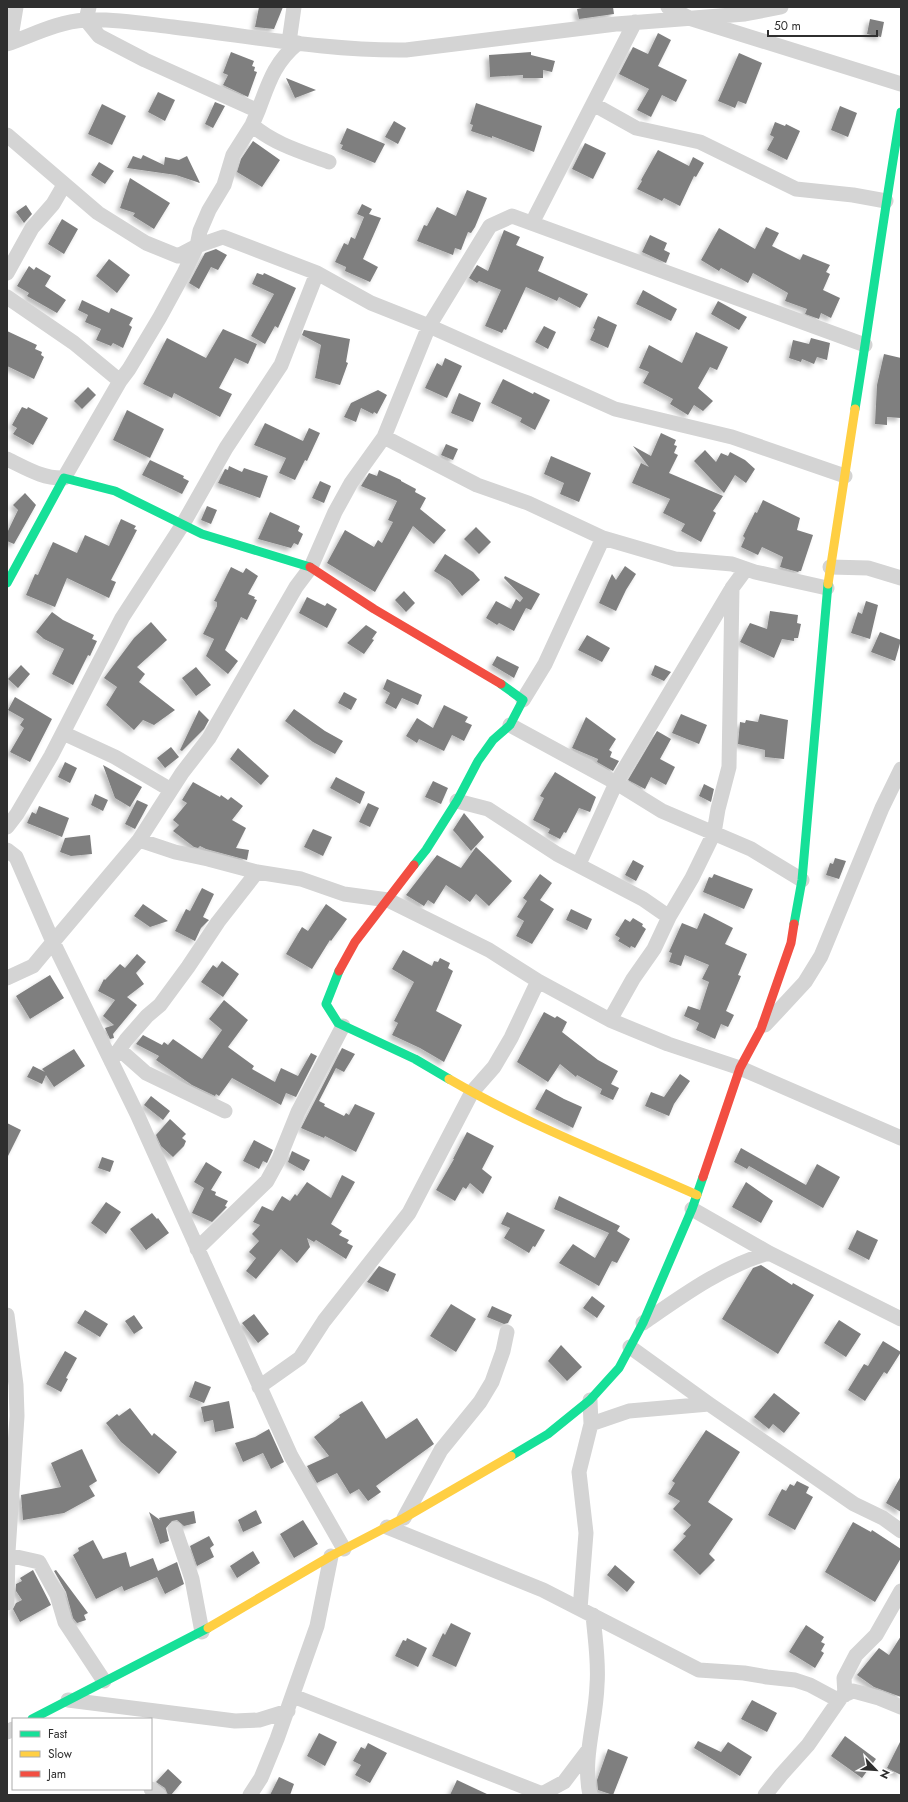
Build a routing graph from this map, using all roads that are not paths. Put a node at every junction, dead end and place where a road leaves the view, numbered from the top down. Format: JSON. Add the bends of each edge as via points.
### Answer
{"nodes":[{"id":1,"x":16,"y":7,"type":"edge"},
{"id":2,"x":294,"y":7,"type":"edge"},
{"id":3,"x":668,"y":7,"type":"edge"},
{"id":4,"x":781,"y":7,"type":"edge"},
{"id":5,"x":88,"y":14,"type":"edge"},
{"id":6,"x":690,"y":18,"type":"junction"},
{"id":7,"x":635,"y":22,"type":"junction"},
{"id":8,"x":294,"y":42,"type":"junction"},
{"id":9,"x":8,"y":43,"type":"edge"},
{"id":10,"x":901,"y":84,"type":"edge"},
{"id":11,"x":593,"y":104,"type":"junction"},
{"id":12,"x":901,"y":112,"type":"edge"},
{"id":13,"x":255,"y":118,"type":"junction"},
{"id":14,"x":7,"y":135,"type":"edge"},
{"id":15,"x":330,"y":162,"type":"dead end"},
{"id":16,"x":896,"y":170,"type":"edge"},
{"id":17,"x":64,"y":185,"type":"junction"},
{"id":18,"x":886,"y":201,"type":"junction"},
{"id":19,"x":532,"y":223,"type":"junction"},
{"id":20,"x":197,"y":246,"type":"junction"},
{"id":21,"x":7,"y":273,"type":"edge"},
{"id":22,"x":317,"y":273,"type":"junction"},
{"id":23,"x":7,"y":297,"type":"edge"},
{"id":24,"x":429,"y":326,"type":"junction"},
{"id":25,"x":866,"y":345,"type":"junction"},
{"id":26,"x":120,"y":381,"type":"junction"},
{"id":27,"x":384,"y":437,"type":"junction"},
{"id":28,"x":7,"y":459,"type":"edge"},
{"id":29,"x":845,"y":476,"type":"junction"},
{"id":30,"x":64,"y":478,"type":"junction"},
{"id":31,"x":183,"y":524,"type":"junction"},
{"id":32,"x":603,"y":538,"type":"junction"},
{"id":33,"x":311,"y":567,"type":"junction"},
{"id":34,"x":830,"y":567,"type":"junction"},
{"id":35,"x":746,"y":569,"type":"junction"},
{"id":36,"x":901,"y":578,"type":"edge"},
{"id":37,"x":7,"y":583,"type":"edge"},
{"id":38,"x":732,"y":588,"type":"junction"},
{"id":39,"x":827,"y":588,"type":"junction"},
{"id":40,"x":523,"y":700,"type":"junction"},
{"id":41,"x":510,"y":726,"type":"junction"},
{"id":42,"x":63,"y":733,"type":"junction"},
{"id":43,"x":901,"y":769,"type":"edge"},
{"id":44,"x":616,"y":783,"type":"junction"},
{"id":45,"x":172,"y":790,"type":"junction"},
{"id":46,"x":457,"y":801,"type":"junction"},
{"id":47,"x":7,"y":827,"type":"edge"},
{"id":48,"x":714,"y":833,"type":"junction"},
{"id":49,"x":139,"y":840,"type":"junction"},
{"id":50,"x":7,"y":850,"type":"edge"},
{"id":51,"x":578,"y":864,"type":"junction"},
{"id":52,"x":257,"y":872,"type":"junction"},
{"id":53,"x":802,"y":880,"type":"junction"},
{"id":54,"x":388,"y":900,"type":"junction"},
{"id":55,"x":669,"y":917,"type":"junction"},
{"id":56,"x":53,"y":942,"type":"junction"},
{"id":57,"x":7,"y":978,"type":"edge"},
{"id":58,"x":538,"y":981,"type":"junction"},
{"id":59,"x":610,"y":1020,"type":"junction"},
{"id":60,"x":343,"y":1026,"type":"junction"},
{"id":61,"x":761,"y":1029,"type":"junction"},
{"id":62,"x":115,"y":1056,"type":"junction"},
{"id":63,"x":740,"y":1068,"type":"junction"},
{"id":64,"x":472,"y":1092,"type":"junction"},
{"id":65,"x":225,"y":1111,"type":"dead end"},
{"id":66,"x":901,"y":1138,"type":"edge"},
{"id":67,"x":694,"y":1202,"type":"junction"},
{"id":68,"x":197,"y":1249,"type":"junction"},
{"id":69,"x":769,"y":1253,"type":"junction"},
{"id":70,"x":7,"y":1315,"type":"edge"},
{"id":71,"x":901,"y":1319,"type":"edge"},
{"id":72,"x":643,"y":1323,"type":"junction"},
{"id":73,"x":507,"y":1332,"type":"dead end"},
{"id":74,"x":630,"y":1347,"type":"junction"},
{"id":75,"x":260,"y":1386,"type":"junction"},
{"id":76,"x":590,"y":1400,"type":"junction"},
{"id":77,"x":709,"y":1404,"type":"junction"},
{"id":78,"x":591,"y":1424,"type":"junction"},
{"id":79,"x":404,"y":1518,"type":"junction"},
{"id":80,"x":387,"y":1527,"type":"junction"},
{"id":81,"x":176,"y":1529,"type":"dead end"},
{"id":82,"x":901,"y":1531,"type":"edge"},
{"id":83,"x":337,"y":1552,"type":"junction"},
{"id":84,"x":8,"y":1555,"type":"edge"},
{"id":85,"x":901,"y":1591,"type":"edge"},
{"id":86,"x":7,"y":1603,"type":"edge"},
{"id":87,"x":587,"y":1612,"type":"junction"},
{"id":88,"x":202,"y":1632,"type":"junction"},
{"id":89,"x":104,"y":1681,"type":"junction"},
{"id":90,"x":293,"y":1696,"type":"junction"},
{"id":91,"x":841,"y":1698,"type":"junction"},
{"id":92,"x":68,"y":1700,"type":"junction"},
{"id":93,"x":901,"y":1707,"type":"edge"},
{"id":94,"x":288,"y":1711,"type":"junction"},
{"id":95,"x":34,"y":1718,"type":"edge"},
{"id":96,"x":589,"y":1748,"type":"junction"},
{"id":97,"x":250,"y":1795,"type":"edge"},
{"id":98,"x":542,"y":1795,"type":"edge"},
{"id":99,"x":590,"y":1795,"type":"edge"},
{"id":100,"x":766,"y":1795,"type":"edge"}],
"edges":[{"from":1,"to":9,"type":"street"},
{"from":2,"to":8,"type":"street"},
{"from":3,"to":6,"type":"street"},
{"from":4,"to":6,"type":"street","via":[[745,14]]},
{"from":5,"to":8,"type":"street","via":[[131,23]]},
{"from":5,"to":9,"type":"street"},
{"from":5,"to":13,"type":"street","via":[[99,36]]},
{"from":6,"to":7,"type":"street"},
{"from":6,"to":10,"type":"street"},
{"from":7,"to":8,"type":"street","via":[[406,50],[370,50]]},
{"from":7,"to":11,"type":"street"},
{"from":8,"to":13,"type":"street","via":[[274,70]]},
{"from":11,"to":18,"type":"street","via":[[636,128],[700,142],[796,189]]},
{"from":11,"to":19,"type":"street"},
{"from":12,"to":16,"type":"street"},
{"from":13,"to":15,"type":"street","via":[[262,134],[282,145]]},
{"from":13,"to":20,"type":"street","via":[[233,155],[227,176],[204,221]]},
{"from":14,"to":17,"type":"street"},
{"from":16,"to":18,"type":"street"},
{"from":17,"to":20,"type":"street","via":[[98,213],[146,243],[178,256]]},
{"from":17,"to":21,"type":"street","via":[[53,204],[32,228]]},
{"from":18,"to":25,"type":"street"},
{"from":19,"to":24,"type":"street","via":[[512,216],[490,226]]},
{"from":19,"to":25,"type":"street"},
{"from":20,"to":22,"type":"street","via":[[223,237]]},
{"from":20,"to":26,"type":"street","via":[[160,317]]},
{"from":22,"to":24,"type":"street","via":[[371,303]]},
{"from":22,"to":31,"type":"street","via":[[281,365],[226,448]]},
{"from":23,"to":26,"type":"street","via":[[74,343]]},
{"from":24,"to":27,"type":"street"},
{"from":24,"to":29,"type":"street","via":[[615,409],[732,437]]},
{"from":25,"to":29,"type":"street"},
{"from":26,"to":30,"type":"street"},
{"from":27,"to":32,"type":"street","via":[[477,485],[528,503]]},
{"from":27,"to":33,"type":"street","via":[[335,512]]},
{"from":28,"to":30,"type":"street","via":[[42,476]]},
{"from":29,"to":34,"type":"street"},
{"from":30,"to":31,"type":"street","via":[[115,491]]},
{"from":30,"to":37,"type":"street"},
{"from":31,"to":33,"type":"street","via":[[202,534]]},
{"from":31,"to":42,"type":"street","via":[[122,618]]},
{"from":32,"to":35,"type":"street","via":[[675,559],[732,564]]},
{"from":32,"to":40,"type":"street","via":[[545,664]]},
{"from":33,"to":40,"type":"street","via":[[374,609],[506,686]]},
{"from":33,"to":45,"type":"street","via":[[296,587],[209,738]]},
{"from":34,"to":36,"type":"street","via":[[868,568]]},
{"from":34,"to":39,"type":"street"},
{"from":35,"to":38,"type":"street"},
{"from":35,"to":39,"type":"street"},
{"from":38,"to":44,"type":"street"},
{"from":38,"to":48,"type":"street","via":[[729,767]]},
{"from":39,"to":53,"type":"street"},
{"from":40,"to":41,"type":"street"},
{"from":41,"to":44,"type":"street"},
{"from":41,"to":46,"type":"street","via":[[489,745],[471,772]]},
{"from":42,"to":45,"type":"street","via":[[115,757]]},
{"from":42,"to":47,"type":"street"},
{"from":43,"to":61,"type":"street","via":[[882,808],[821,956],[812,972]]},
{"from":44,"to":48,"type":"street","via":[[662,811]]},
{"from":44,"to":51,"type":"street"},
{"from":45,"to":49,"type":"street"},
{"from":46,"to":51,"type":"street","via":[[488,809],[557,854]]},
{"from":46,"to":54,"type":"street","via":[[426,850]]},
{"from":48,"to":53,"type":"street","via":[[751,849]]},
{"from":48,"to":55,"type":"street"},
{"from":49,"to":52,"type":"street","via":[[175,852]]},
{"from":49,"to":56,"type":"street"},
{"from":50,"to":56,"type":"street","via":[[16,857]]},
{"from":51,"to":55,"type":"street","via":[[643,899]]},
{"from":52,"to":54,"type":"street","via":[[301,879],[344,894]]},
{"from":52,"to":62,"type":"street","via":[[218,922],[160,1005],[147,1016]]},
{"from":53,"to":61,"type":"street","via":[[791,944]]},
{"from":54,"to":58,"type":"street","via":[[489,950]]},
{"from":54,"to":60,"type":"street","via":[[355,942],[326,1004],[338,1023]]},
{"from":55,"to":59,"type":"street","via":[[654,949],[633,979]]},
{"from":56,"to":57,"type":"street","via":[[33,966]]},
{"from":56,"to":62,"type":"street"},
{"from":58,"to":59,"type":"street"},
{"from":58,"to":64,"type":"street","via":[[494,1067]]},
{"from":59,"to":63,"type":"street","via":[[668,1044]]},
{"from":60,"to":64,"type":"street","via":[[415,1059]]},
{"from":60,"to":68,"type":"street","via":[[298,1112],[267,1181]]},
{"from":61,"to":63,"type":"street"},
{"from":62,"to":65,"type":"street"},
{"from":62,"to":68,"type":"street","via":[[137,1114]]},
{"from":63,"to":66,"type":"street"},
{"from":63,"to":67,"type":"street"},
{"from":64,"to":67,"type":"street","via":[[577,1144],[628,1164]]},
{"from":64,"to":75,"type":"street","via":[[409,1214],[324,1321],[300,1358]]},
{"from":67,"to":69,"type":"street"},
{"from":67,"to":72,"type":"street"},
{"from":68,"to":75,"type":"street"},
{"from":69,"to":71,"type":"street"},
{"from":69,"to":72,"type":"street","via":[[733,1266],[688,1292]]},
{"from":70,"to":84,"type":"street","via":[[16,1385],[17,1416]]},
{"from":72,"to":74,"type":"street"},
{"from":73,"to":79,"type":"street","via":[[492,1382],[480,1402],[441,1450]]},
{"from":74,"to":76,"type":"street","via":[[619,1368]]},
{"from":74,"to":77,"type":"street"},
{"from":75,"to":83,"type":"street"},
{"from":76,"to":78,"type":"street"},
{"from":76,"to":79,"type":"street","via":[[548,1434]]},
{"from":77,"to":78,"type":"street","via":[[629,1411]]},
{"from":77,"to":82,"type":"street","via":[[854,1504],[883,1518]]},
{"from":78,"to":87,"type":"street","via":[[579,1472],[586,1533]]},
{"from":79,"to":80,"type":"street"},
{"from":80,"to":83,"type":"street"},
{"from":80,"to":87,"type":"street","via":[[513,1577]]},
{"from":81,"to":88,"type":"street","via":[[192,1579]]},
{"from":83,"to":88,"type":"street"},
{"from":83,"to":90,"type":"street","via":[[317,1626]]},
{"from":84,"to":86,"type":"street"},
{"from":84,"to":89,"type":"street","via":[[38,1562],[57,1595],[65,1622]]},
{"from":85,"to":91,"type":"street","via":[[876,1635],[856,1655],[844,1678]]},
{"from":87,"to":91,"type":"street","via":[[699,1670],[795,1680]]},
{"from":87,"to":96,"type":"street","via":[[597,1654],[597,1686]]},
{"from":88,"to":89,"type":"street"},
{"from":89,"to":92,"type":"street"},
{"from":90,"to":94,"type":"street"},
{"from":90,"to":98,"type":"street"},
{"from":91,"to":93,"type":"street","via":[[853,1691]]},
{"from":91,"to":100,"type":"street","via":[[808,1745],[780,1775]]},
{"from":92,"to":94,"type":"street","via":[[235,1721],[259,1720]]},
{"from":92,"to":95,"type":"street"},
{"from":94,"to":97,"type":"street","via":[[261,1778]]},
{"from":96,"to":98,"type":"street","via":[[564,1782]]},
{"from":96,"to":99,"type":"street","via":[[587,1759]]}]}
